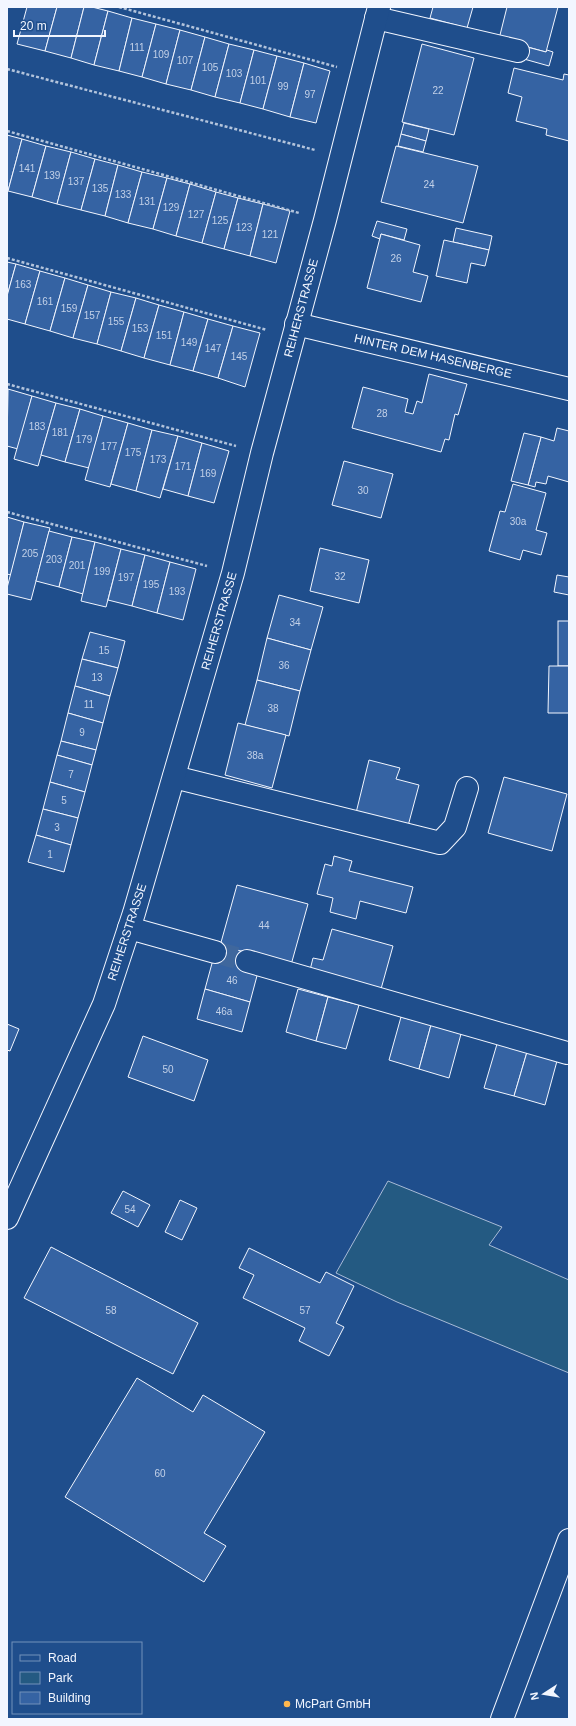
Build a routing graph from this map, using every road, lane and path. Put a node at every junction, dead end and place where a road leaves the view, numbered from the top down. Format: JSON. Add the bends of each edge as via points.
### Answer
{"nodes":[{"id":1,"x":119,"y":7,"type":"edge"},
{"id":2,"x":377,"y":12,"type":"edge"},
{"id":3,"x":518,"y":51,"type":"dead end"},
{"id":4,"x":7,"y":69,"type":"edge"},
{"id":5,"x":361,"y":74,"type":"junction"},
{"id":6,"x":7,"y":131,"type":"edge"},
{"id":7,"x":340,"y":157,"type":"junction"},
{"id":8,"x":325,"y":220,"type":"junction"},
{"id":9,"x":7,"y":258,"type":"edge"},
{"id":10,"x":294,"y":330,"type":"junction"},
{"id":11,"x":7,"y":384,"type":"edge"},
{"id":12,"x":569,"y":389,"type":"edge"},
{"id":13,"x":262,"y":453,"type":"junction"},
{"id":14,"x":7,"y":512,"type":"edge"},
{"id":15,"x":233,"y":573,"type":"junction"},
{"id":16,"x":174,"y":777,"type":"junction"},
{"id":17,"x":467,"y":788,"type":"dead end"},
{"id":18,"x":129,"y":928,"type":"junction"},
{"id":19,"x":215,"y":952,"type":"tunnel mouth"},
{"id":20,"x":247,"y":960,"type":"tunnel mouth"},
{"id":21,"x":567,"y":1053,"type":"dead end"},
{"id":22,"x":8,"y":1214,"type":"edge"},
{"id":23,"x":569,"y":1540,"type":"edge"},
{"id":24,"x":502,"y":1719,"type":"edge"}],
"edges":[{"from":1,"to":5,"type":"path"},
{"from":2,"to":3,"type":"street"},
{"from":2,"to":5,"type":"street","name":"REIHERSTRASSE"},
{"from":4,"to":7,"type":"path"},
{"from":5,"to":7,"type":"street","name":"REIHERSTRASSE"},
{"from":6,"to":8,"type":"path"},
{"from":7,"to":8,"type":"street","name":"REIHERSTRASSE"},
{"from":8,"to":10,"type":"street","name":"REIHERSTRASSE"},
{"from":9,"to":10,"type":"path"},
{"from":10,"to":12,"type":"street","name":"HINTER DEM HASENBERGE"},
{"from":10,"to":13,"type":"street","name":"REIHERSTRASSE"},
{"from":11,"to":13,"type":"path"},
{"from":13,"to":15,"type":"street","name":"REIHERSTRASSE"},
{"from":14,"to":15,"type":"path"},
{"from":15,"to":16,"type":"street","name":"REIHERSTRASSE"},
{"from":16,"to":17,"type":"street","via":[[440,843],[455,827]]},
{"from":16,"to":18,"type":"street","name":"REIHERSTRASSE"},
{"from":18,"to":19,"type":"street"},
{"from":18,"to":22,"type":"street","name":"REIHERSTRASSE","via":[[104,1004]]},
{"from":20,"to":21,"type":"street"},
{"from":23,"to":24,"type":"street"}]}
